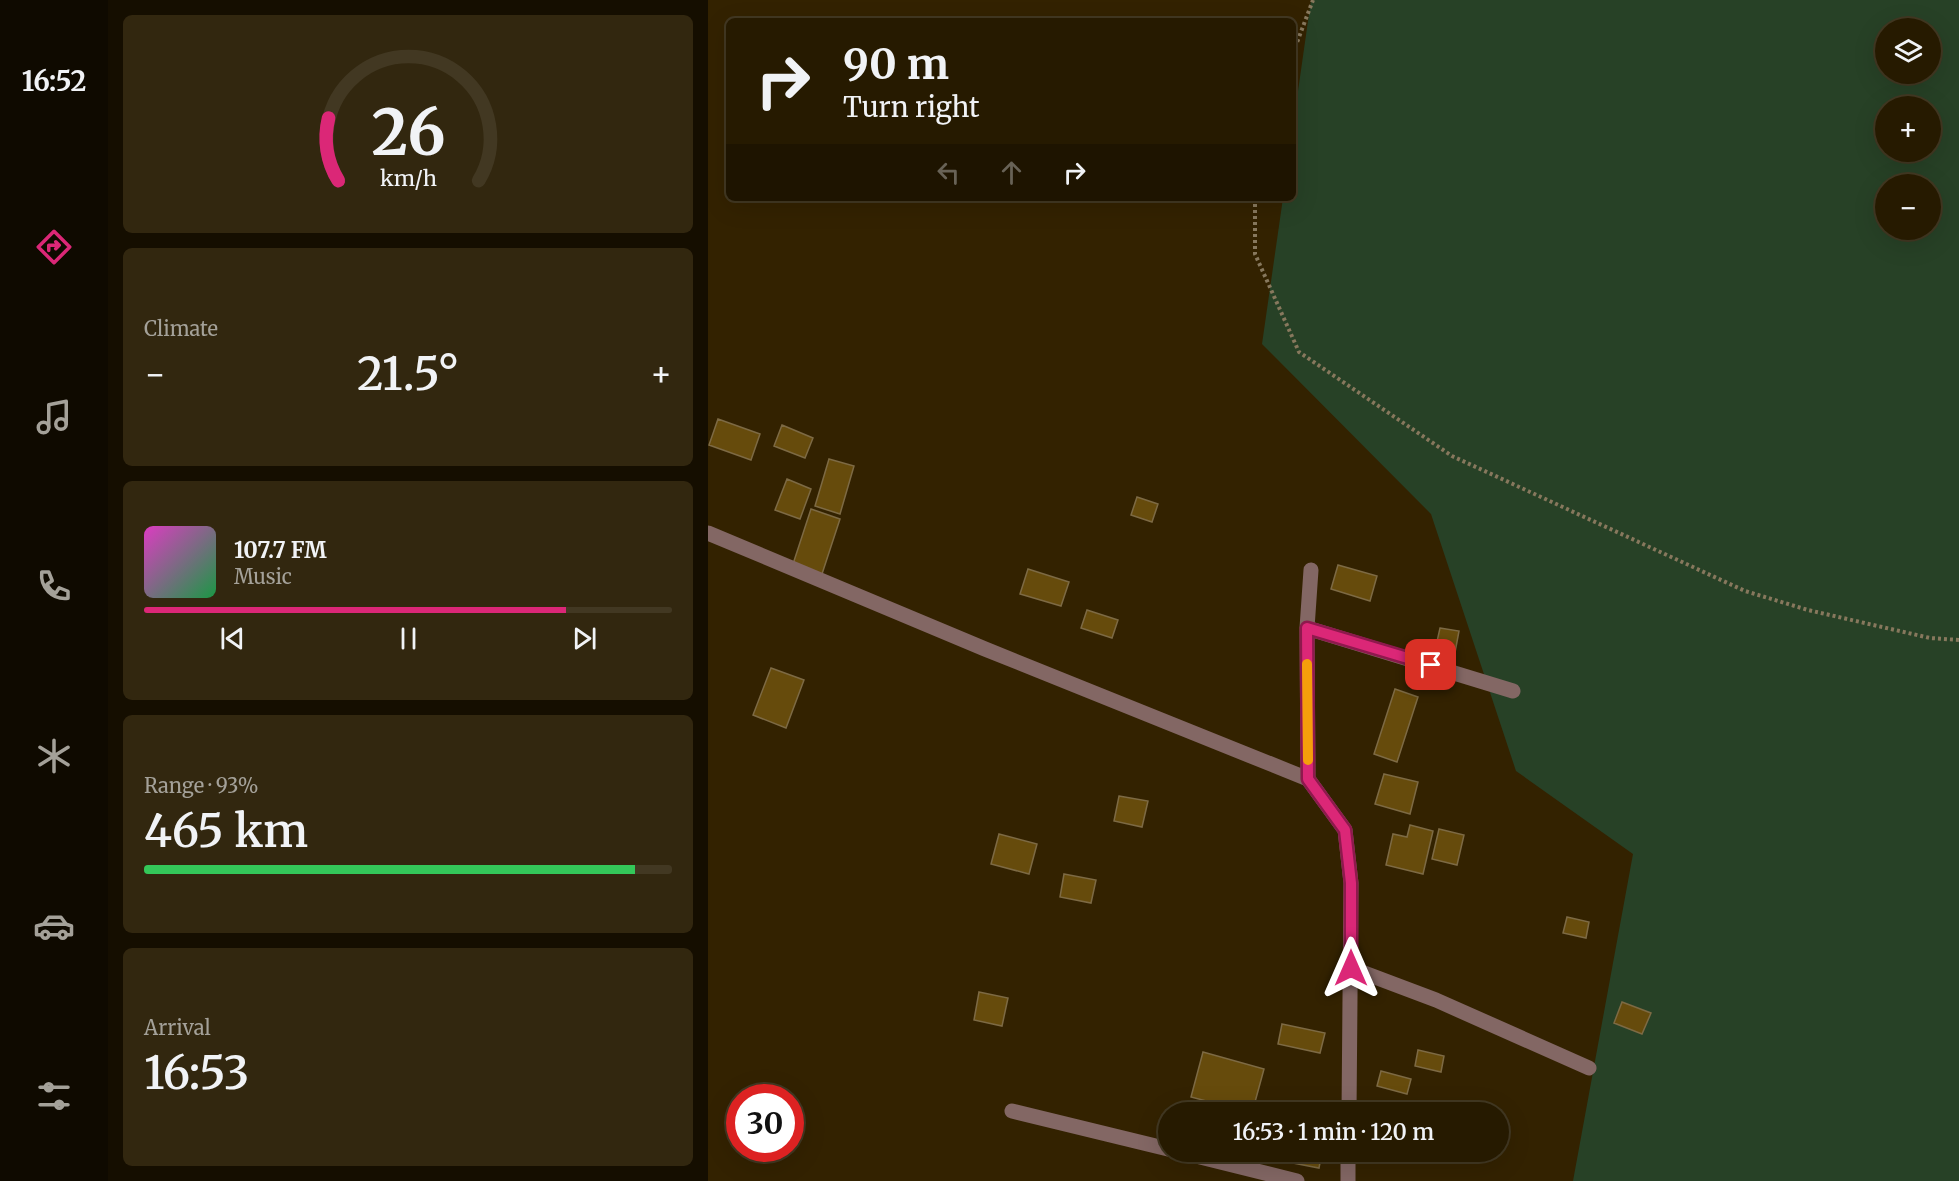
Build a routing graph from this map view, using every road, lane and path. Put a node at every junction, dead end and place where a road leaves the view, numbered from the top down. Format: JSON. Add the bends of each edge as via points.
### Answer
{"nodes":[{"id":1,"x":1312,"y":0,"type":"edge"},
{"id":2,"x":1296,"y":45,"type":"edge"},
{"id":3,"x":1255,"y":201,"type":"edge"},
{"id":4,"x":708,"y":532,"type":"edge"},
{"id":5,"x":1311,"y":570,"type":"dead end"},
{"id":6,"x":1307,"y":628,"type":"junction"},
{"id":7,"x":1959,"y":640,"type":"edge"},
{"id":8,"x":1513,"y":691,"type":"dead end"},
{"id":9,"x":1308,"y":779,"type":"junction"},
{"id":10,"x":1351,"y":968,"type":"junction"},
{"id":11,"x":1588,"y":1068,"type":"dead end"},
{"id":12,"x":1349,"y":1102,"type":"edge"},
{"id":13,"x":1012,"y":1111,"type":"dead end"},
{"id":14,"x":1158,"y":1147,"type":"edge"},
{"id":15,"x":1220,"y":1162,"type":"edge"},
{"id":16,"x":1348,"y":1162,"type":"edge"},
{"id":17,"x":1297,"y":1181,"type":"edge"},
{"id":18,"x":1348,"y":1181,"type":"edge"}],
"edges":[{"from":1,"to":2,"type":"path"},
{"from":3,"to":7,"type":"path","via":[[1255,254],[1299,352],[1452,456],[1745,591],[1930,638]]},
{"from":4,"to":9,"type":"street"},
{"from":5,"to":6,"type":"street"},
{"from":6,"to":8,"type":"street"},
{"from":6,"to":9,"type":"street"},
{"from":9,"to":10,"type":"street","via":[[1345,830],[1351,883]]},
{"from":10,"to":11,"type":"street","via":[[1436,1000]]},
{"from":10,"to":12,"type":"street"},
{"from":13,"to":14,"type":"street"},
{"from":15,"to":17,"type":"street"},
{"from":16,"to":18,"type":"street"}]}
